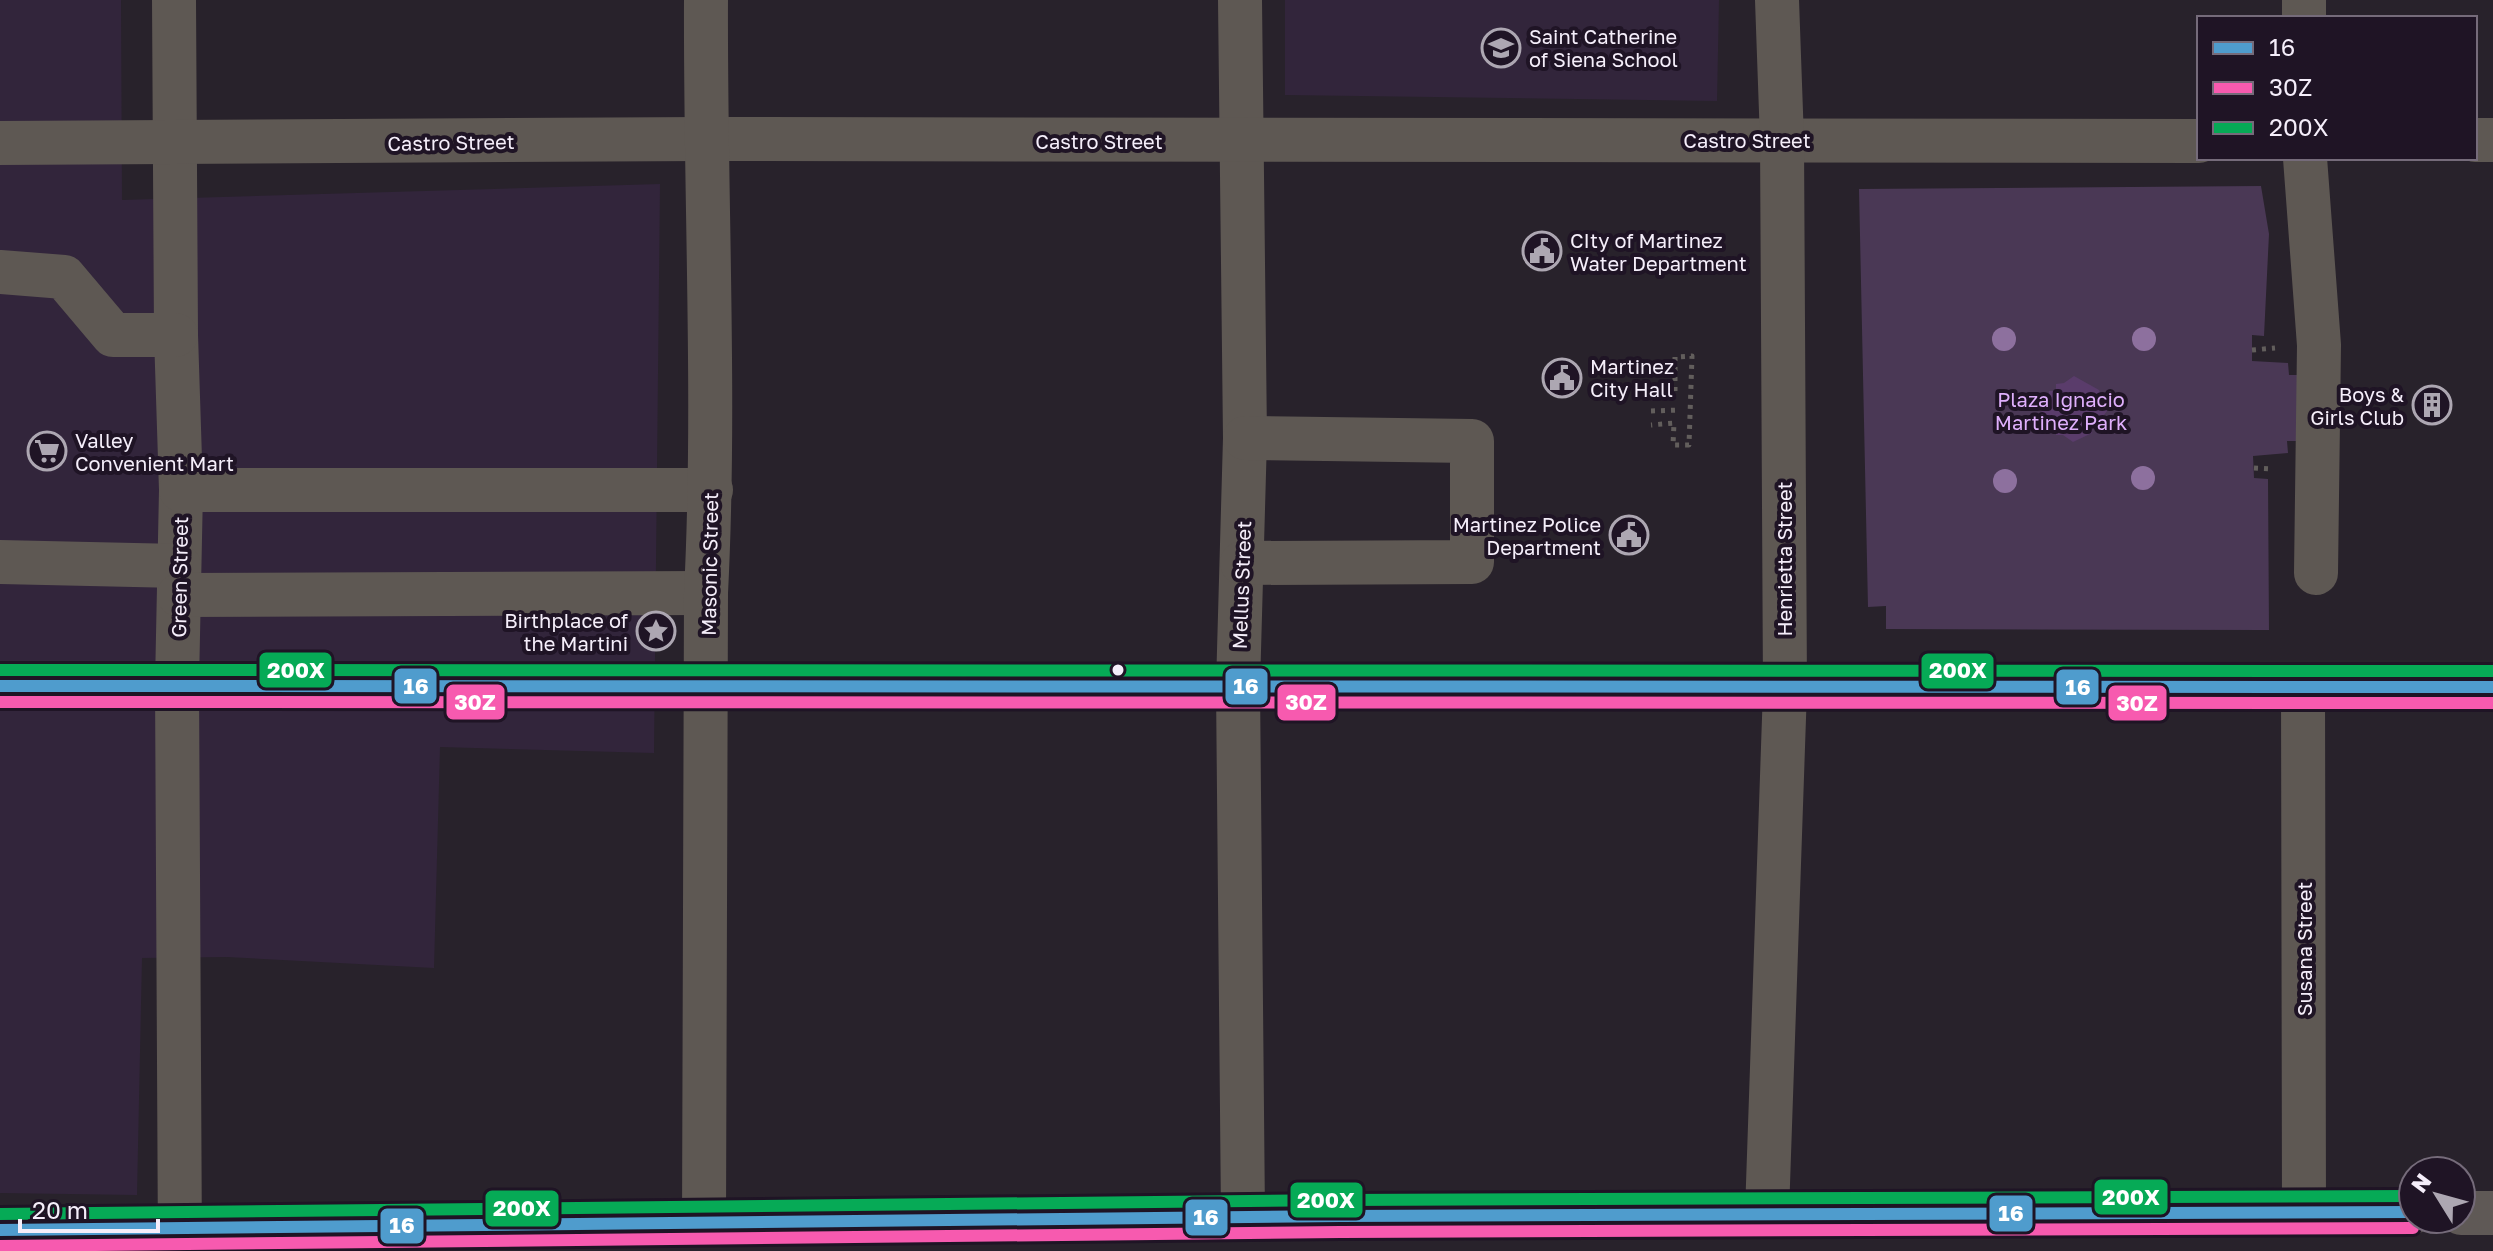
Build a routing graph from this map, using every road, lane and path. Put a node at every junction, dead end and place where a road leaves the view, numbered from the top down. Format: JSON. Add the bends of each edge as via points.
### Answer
{"nodes":[{"id":1,"x":174,"y":0,"type":"edge"},
{"id":2,"x":706,"y":0,"type":"edge"},
{"id":3,"x":1240,"y":0,"type":"edge"},
{"id":4,"x":1777,"y":0,"type":"edge"},
{"id":5,"x":704,"y":139,"type":"junction"},
{"id":6,"x":1782,"y":140,"type":"junction"},
{"id":7,"x":2197,"y":141,"type":"edge"},
{"id":8,"x":176,"y":142,"type":"junction"},
{"id":9,"x":1242,"y":142,"type":"junction"},
{"id":10,"x":0,"y":143,"type":"edge"},
{"id":11,"x":2305,"y":160,"type":"edge"},
{"id":12,"x":0,"y":272,"type":"edge"},
{"id":13,"x":176,"y":335,"type":"junction"},
{"id":14,"x":1651,"y":398,"type":"dead end"},
{"id":15,"x":1680,"y":410,"type":"dead end"},
{"id":16,"x":1651,"y":411,"type":"dead end"},
{"id":17,"x":1651,"y":425,"type":"dead end"},
{"id":18,"x":1245,"y":438,"type":"junction"},
{"id":19,"x":181,"y":490,"type":"junction"},
{"id":20,"x":711,"y":490,"type":"junction"},
{"id":21,"x":0,"y":562,"type":"edge"},
{"id":22,"x":1242,"y":563,"type":"junction"},
{"id":23,"x":2316,"y":573,"type":"dead end"},
{"id":24,"x":179,"y":580,"type":"junction"},
{"id":25,"x":706,"y":593,"type":"junction"},
{"id":26,"x":177,"y":684,"type":"junction"},
{"id":27,"x":707,"y":685,"type":"junction"},
{"id":28,"x":0,"y":686,"type":"edge"},
{"id":29,"x":1238,"y":686,"type":"junction"},
{"id":30,"x":2303,"y":687,"type":"junction"},
{"id":31,"x":2493,"y":687,"type":"edge"},
{"id":32,"x":1785,"y":689,"type":"junction"},
{"id":33,"x":2304,"y":1210,"type":"junction"},
{"id":34,"x":2397,"y":1212,"type":"edge"},
{"id":35,"x":1767,"y":1213,"type":"junction"},
{"id":36,"x":1243,"y":1217,"type":"junction"},
{"id":37,"x":704,"y":1224,"type":"junction"},
{"id":38,"x":0,"y":1230,"type":"edge"},
{"id":39,"x":180,"y":1240,"type":"edge"}],
"edges":[{"from":1,"to":8,"type":"street","name":"Green Street"},
{"from":2,"to":5,"type":"street","name":"Masonic Street"},
{"from":3,"to":9,"type":"street","name":"Mellus Street"},
{"from":4,"to":6,"type":"street","name":"Henrietta Street"},
{"from":5,"to":8,"type":"street","name":"Castro Street"},
{"from":5,"to":9,"type":"street","name":"Castro Street"},
{"from":5,"to":20,"type":"street","name":"Masonic Street"},
{"from":6,"to":7,"type":"street","name":"Castro Street"},
{"from":6,"to":9,"type":"street","name":"Castro Street"},
{"from":6,"to":32,"type":"street","name":"Henrietta Street"},
{"from":8,"to":10,"type":"street","name":"Castro Street"},
{"from":8,"to":13,"type":"street","name":"Green Street"},
{"from":9,"to":18,"type":"street","name":"Mellus Street"},
{"from":11,"to":23,"type":"street","via":[[2319,345]]},
{"from":12,"to":13,"type":"street","via":[[64,277],[113,335]]},
{"from":13,"to":19,"type":"street","name":"Green Street"},
{"from":14,"to":17,"type":"path","via":[[1675,397],[1675,357],[1692,356],[1689,445],[1673,445],[1674,423]]},
{"from":15,"to":16,"type":"path"},
{"from":18,"to":22,"type":"street","name":"Mellus Street"},
{"from":18,"to":22,"type":"street","via":[[1472,441],[1472,562]]},
{"from":19,"to":20,"type":"street"},
{"from":19,"to":24,"type":"street","name":"Green Street"},
{"from":20,"to":25,"type":"street","name":"Masonic Street"},
{"from":21,"to":24,"type":"street"},
{"from":22,"to":29,"type":"street","name":"Mellus Street"},
{"from":24,"to":25,"type":"street"},
{"from":24,"to":26,"type":"street","name":"Green Street"},
{"from":25,"to":27,"type":"street","name":"Masonic Street"},
{"from":26,"to":27,"type":"main road"},
{"from":26,"to":28,"type":"main road"},
{"from":26,"to":39,"type":"street","name":"Green Street"},
{"from":27,"to":29,"type":"main road"},
{"from":27,"to":37,"type":"street","name":"Masonic Street"},
{"from":29,"to":32,"type":"main road"},
{"from":29,"to":36,"type":"street","name":"Mellus Street"},
{"from":30,"to":31,"type":"main road"},
{"from":30,"to":32,"type":"main road"},
{"from":30,"to":33,"type":"street","name":"Susana Street"},
{"from":32,"to":35,"type":"street","name":"Henrietta Street"},
{"from":33,"to":34,"type":"main road"},
{"from":33,"to":35,"type":"main road"},
{"from":35,"to":36,"type":"main road"},
{"from":36,"to":37,"type":"main road"},
{"from":37,"to":39,"type":"main road"},
{"from":38,"to":39,"type":"main road"}]}
